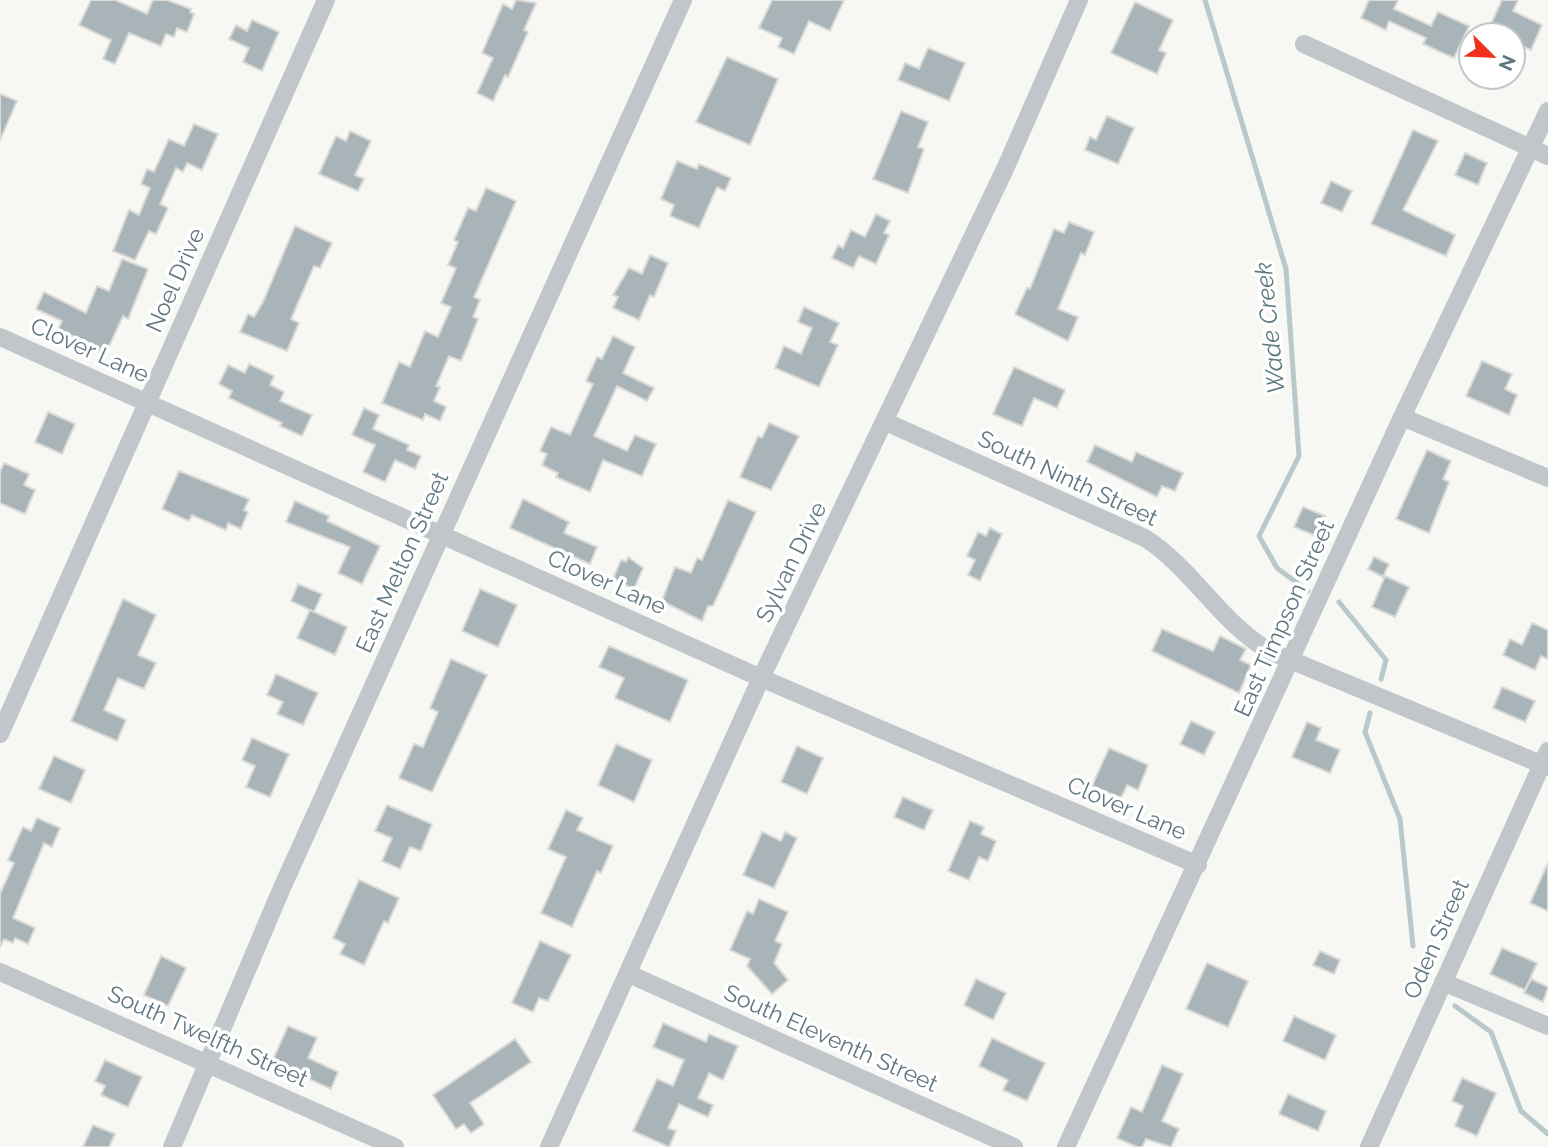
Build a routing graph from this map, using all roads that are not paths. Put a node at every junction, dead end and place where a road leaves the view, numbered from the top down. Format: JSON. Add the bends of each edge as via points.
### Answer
{"nodes":[{"id":1,"x":326,"y":0,"type":"edge"},
{"id":2,"x":683,"y":0,"type":"edge"},
{"id":3,"x":1079,"y":0,"type":"edge"},
{"id":4,"x":1304,"y":44,"type":"dead end"},
{"id":5,"x":1548,"y":111,"type":"edge"},
{"id":6,"x":1530,"y":149,"type":"junction"},
{"id":7,"x":1548,"y":156,"type":"edge"},
{"id":8,"x":0,"y":337,"type":"edge"},
{"id":9,"x":147,"y":402,"type":"junction"},
{"id":10,"x":1402,"y":417,"type":"junction"},
{"id":11,"x":886,"y":422,"type":"junction"},
{"id":12,"x":1548,"y":478,"type":"edge"},
{"id":13,"x":441,"y":535,"type":"junction"},
{"id":14,"x":1292,"y":660,"type":"junction"},
{"id":15,"x":761,"y":678,"type":"junction"},
{"id":16,"x":0,"y":734,"type":"edge"},
{"id":17,"x":1546,"y":761,"type":"edge"},
{"id":18,"x":1198,"y":865,"type":"junction"},
{"id":19,"x":0,"y":972,"type":"edge"},
{"id":20,"x":629,"y":974,"type":"junction"},
{"id":21,"x":1443,"y":982,"type":"junction"},
{"id":22,"x":1548,"y":1026,"type":"edge"},
{"id":23,"x":210,"y":1063,"type":"junction"},
{"id":24,"x":173,"y":1147,"type":"edge"},
{"id":25,"x":395,"y":1147,"type":"edge"},
{"id":26,"x":550,"y":1147,"type":"edge"},
{"id":27,"x":1014,"y":1147,"type":"edge"},
{"id":28,"x":1066,"y":1147,"type":"edge"},
{"id":29,"x":1369,"y":1147,"type":"edge"}],
"edges":[{"from":1,"to":9,"type":"street","name":"Noel Drive"},
{"from":2,"to":13,"type":"street","name":"East Melton Street"},
{"from":3,"to":11,"type":"street","name":"Sylvan Drive"},
{"from":4,"to":6,"type":"street"},
{"from":5,"to":6,"type":"street","name":"East Timpson Street"},
{"from":6,"to":7,"type":"street"},
{"from":6,"to":10,"type":"street","name":"East Timpson Street"},
{"from":8,"to":9,"type":"street","name":"Clover Lane"},
{"from":9,"to":13,"type":"street","name":"Clover Lane"},
{"from":9,"to":16,"type":"street","name":"Noel Drive"},
{"from":10,"to":12,"type":"street"},
{"from":10,"to":14,"type":"street","name":"East Timpson Street"},
{"from":11,"to":14,"type":"street","name":"South Ninth Street","via":[[1145,538],[1179,565],[1243,634]]},
{"from":11,"to":15,"type":"street","name":"Sylvan Drive"},
{"from":13,"to":15,"type":"street","name":"Clover Lane"},
{"from":13,"to":23,"type":"street","name":"East Melton Street","via":[[281,890]]},
{"from":14,"to":17,"type":"street","name":"South Ninth Street"},
{"from":14,"to":18,"type":"street","name":"East Timpson Street"},
{"from":15,"to":18,"type":"street","name":"Clover Lane"},
{"from":15,"to":20,"type":"street","name":"Sylvan Drive"},
{"from":17,"to":21,"type":"street","name":"Oden Street"},
{"from":18,"to":28,"type":"street","name":"East Timpson Street"},
{"from":19,"to":23,"type":"street","name":"South Twelfth Street"},
{"from":20,"to":26,"type":"street","name":"Sylvan Drive"},
{"from":20,"to":27,"type":"street","name":"South Eleventh Street"},
{"from":21,"to":22,"type":"street"},
{"from":21,"to":29,"type":"street","name":"Oden Street"},
{"from":23,"to":24,"type":"street","name":"East Melton Street"},
{"from":23,"to":25,"type":"street","name":"South Twelfth Street"}]}
